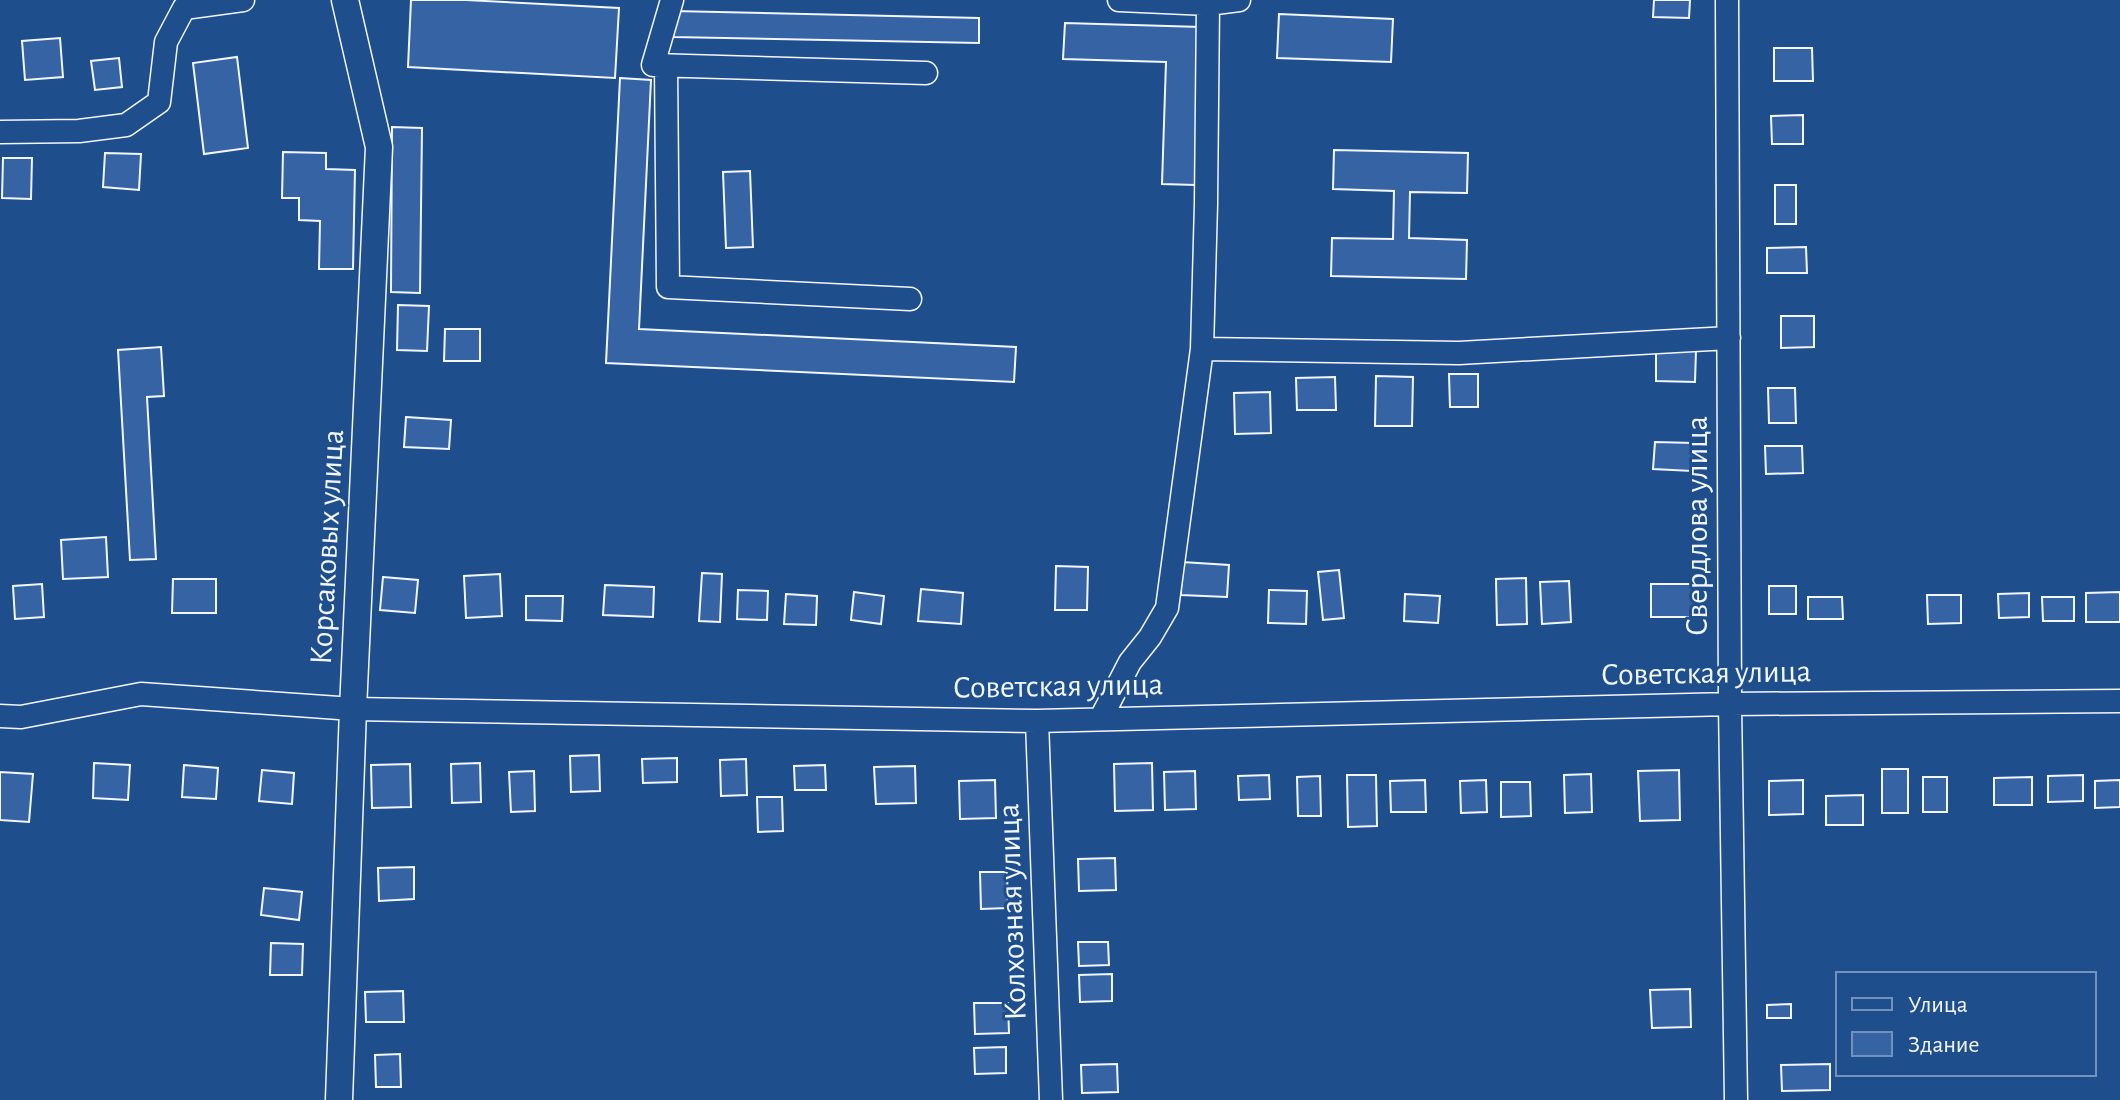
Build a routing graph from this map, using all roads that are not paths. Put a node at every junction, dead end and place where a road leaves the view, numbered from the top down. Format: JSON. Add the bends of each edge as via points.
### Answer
{"nodes":[{"id":1,"x":243,"y":0,"type":"edge"},
{"id":2,"x":345,"y":0,"type":"edge"},
{"id":3,"x":672,"y":0,"type":"edge"},
{"id":4,"x":1119,"y":0,"type":"edge"},
{"id":5,"x":1239,"y":0,"type":"edge"},
{"id":6,"x":1727,"y":0,"type":"edge"},
{"id":7,"x":1208,"y":4,"type":"junction"},
{"id":8,"x":666,"y":65,"type":"junction"},
{"id":9,"x":926,"y":73,"type":"dead end"},
{"id":10,"x":0,"y":132,"type":"edge"},
{"id":11,"x":910,"y":299,"type":"dead end"},
{"id":12,"x":1729,"y":338,"type":"junction"},
{"id":13,"x":1202,"y":349,"type":"junction"},
{"id":14,"x":2120,"y":701,"type":"edge"},
{"id":15,"x":1730,"y":704,"type":"junction"},
{"id":16,"x":353,"y":709,"type":"junction"},
{"id":17,"x":0,"y":716,"type":"edge"},
{"id":18,"x":1101,"y":718,"type":"junction"},
{"id":19,"x":1037,"y":721,"type":"junction"},
{"id":20,"x":339,"y":1100,"type":"edge"},
{"id":21,"x":1051,"y":1100,"type":"edge"},
{"id":22,"x":1736,"y":1100,"type":"edge"}],
"edges":[{"from":1,"to":10,"type":"street","via":[[184,8],[166,42],[159,102],[126,125]]},
{"from":2,"to":16,"type":"street","name":"Корсаковых улица","via":[[379,147]]},
{"from":3,"to":8,"type":"street","via":[[653,65]]},
{"from":4,"to":7,"type":"street"},
{"from":5,"to":7,"type":"street"},
{"from":6,"to":12,"type":"street","name":"Свердлова улица"},
{"from":7,"to":13,"type":"street"},
{"from":8,"to":9,"type":"street"},
{"from":8,"to":11,"type":"street","via":[[668,287]]},
{"from":12,"to":13,"type":"street","via":[[1459,353]]},
{"from":12,"to":15,"type":"street","name":"Свердлова улица"},
{"from":13,"to":18,"type":"street","via":[[1167,608]]},
{"from":14,"to":15,"type":"street","name":"Советская улица"},
{"from":15,"to":18,"type":"street","name":"Советская улица"},
{"from":15,"to":22,"type":"street","name":"Свердлова улица"},
{"from":16,"to":17,"type":"street","name":"Советская улица","via":[[141,694],[21,717]]},
{"from":16,"to":19,"type":"street","name":"Советская улица"},
{"from":16,"to":20,"type":"street","name":"Корсаковых улица"},
{"from":18,"to":19,"type":"street","name":"Советская улица"},
{"from":19,"to":21,"type":"street","name":"Колхозная улица"}]}
